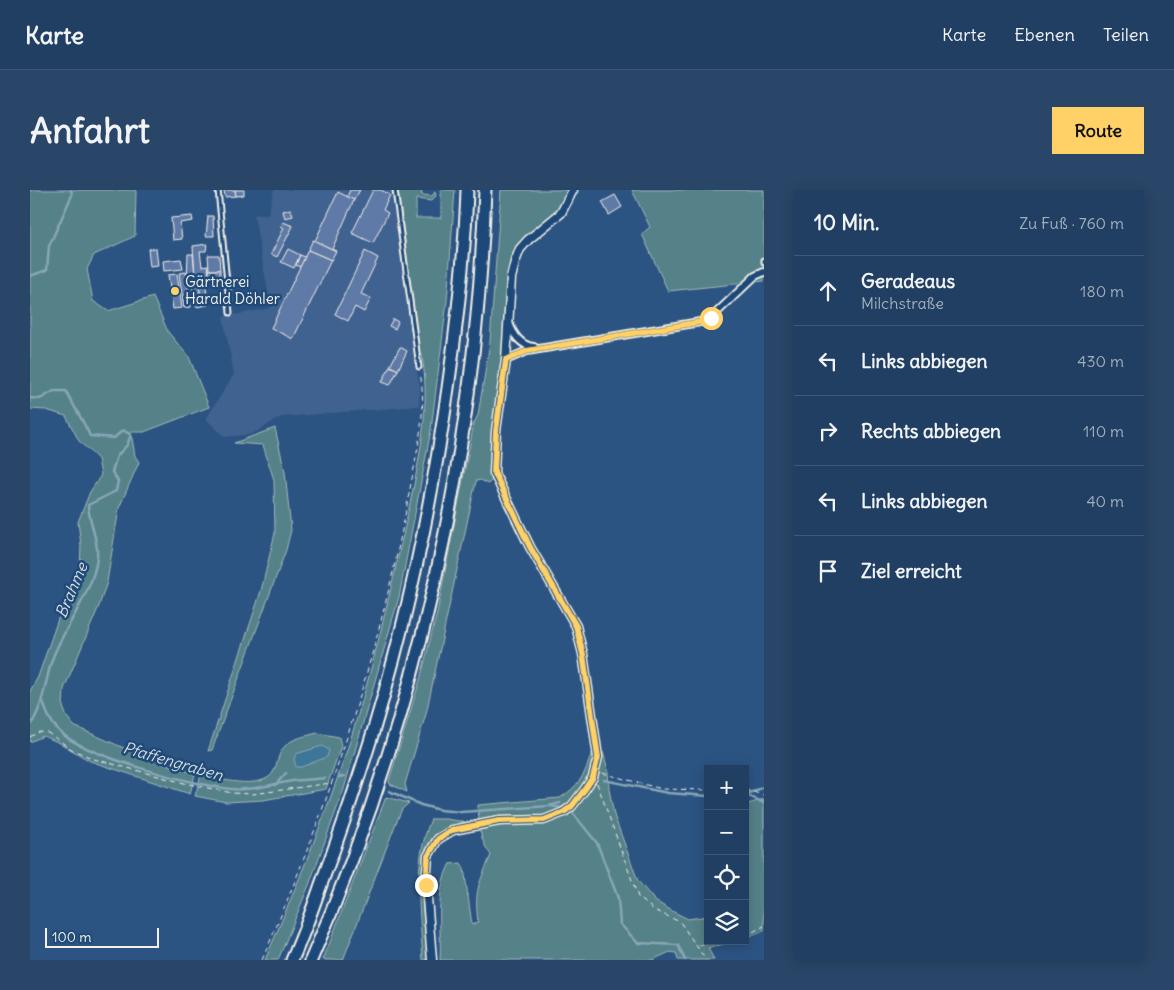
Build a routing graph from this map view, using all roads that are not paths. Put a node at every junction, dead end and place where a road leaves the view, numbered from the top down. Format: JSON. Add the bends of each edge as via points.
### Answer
{"nodes":[{"id":1,"x":218,"y":190,"type":"edge"},
{"id":2,"x":395,"y":190,"type":"edge"},
{"id":3,"x":467,"y":190,"type":"edge"},
{"id":4,"x":486,"y":190,"type":"edge"},
{"id":5,"x":573,"y":190,"type":"edge"},
{"id":6,"x":764,"y":272,"type":"edge"},
{"id":7,"x":230,"y":313,"type":"dead end"},
{"id":8,"x":508,"y":321,"type":"junction"},
{"id":9,"x":543,"y":348,"type":"junction"},
{"id":10,"x":506,"y":360,"type":"junction"},
{"id":11,"x":419,"y":367,"type":"road end"},
{"id":12,"x":292,"y":960,"type":"edge"},
{"id":13,"x":311,"y":960,"type":"edge"},
{"id":14,"x":432,"y":960,"type":"edge"}],
"edges":[{"from":1,"to":7,"type":"lane"},
{"from":2,"to":11,"type":"lane"},
{"from":3,"to":12,"type":"highway","via":[[458,321],[442,436],[401,639],[362,773]]},
{"from":4,"to":13,"type":"highway","via":[[469,381],[447,516],[414,667],[374,796]]},
{"from":5,"to":8,"type":"street","via":[[561,213],[520,249],[511,278]]},
{"from":6,"to":9,"type":"street","via":[[755,276],[711,318],[700,322]]},
{"from":8,"to":9,"type":"street","via":[[519,340],[528,346]]},
{"from":8,"to":10,"type":"street"},
{"from":9,"to":10,"type":"street","via":[[519,353]]},
{"from":10,"to":14,"type":"street","via":[[494,472],[530,547],[576,626],[598,757],[593,774],[572,806],[556,816],[544,820],[499,821],[452,830],[438,839],[428,856],[426,885]]}]}
